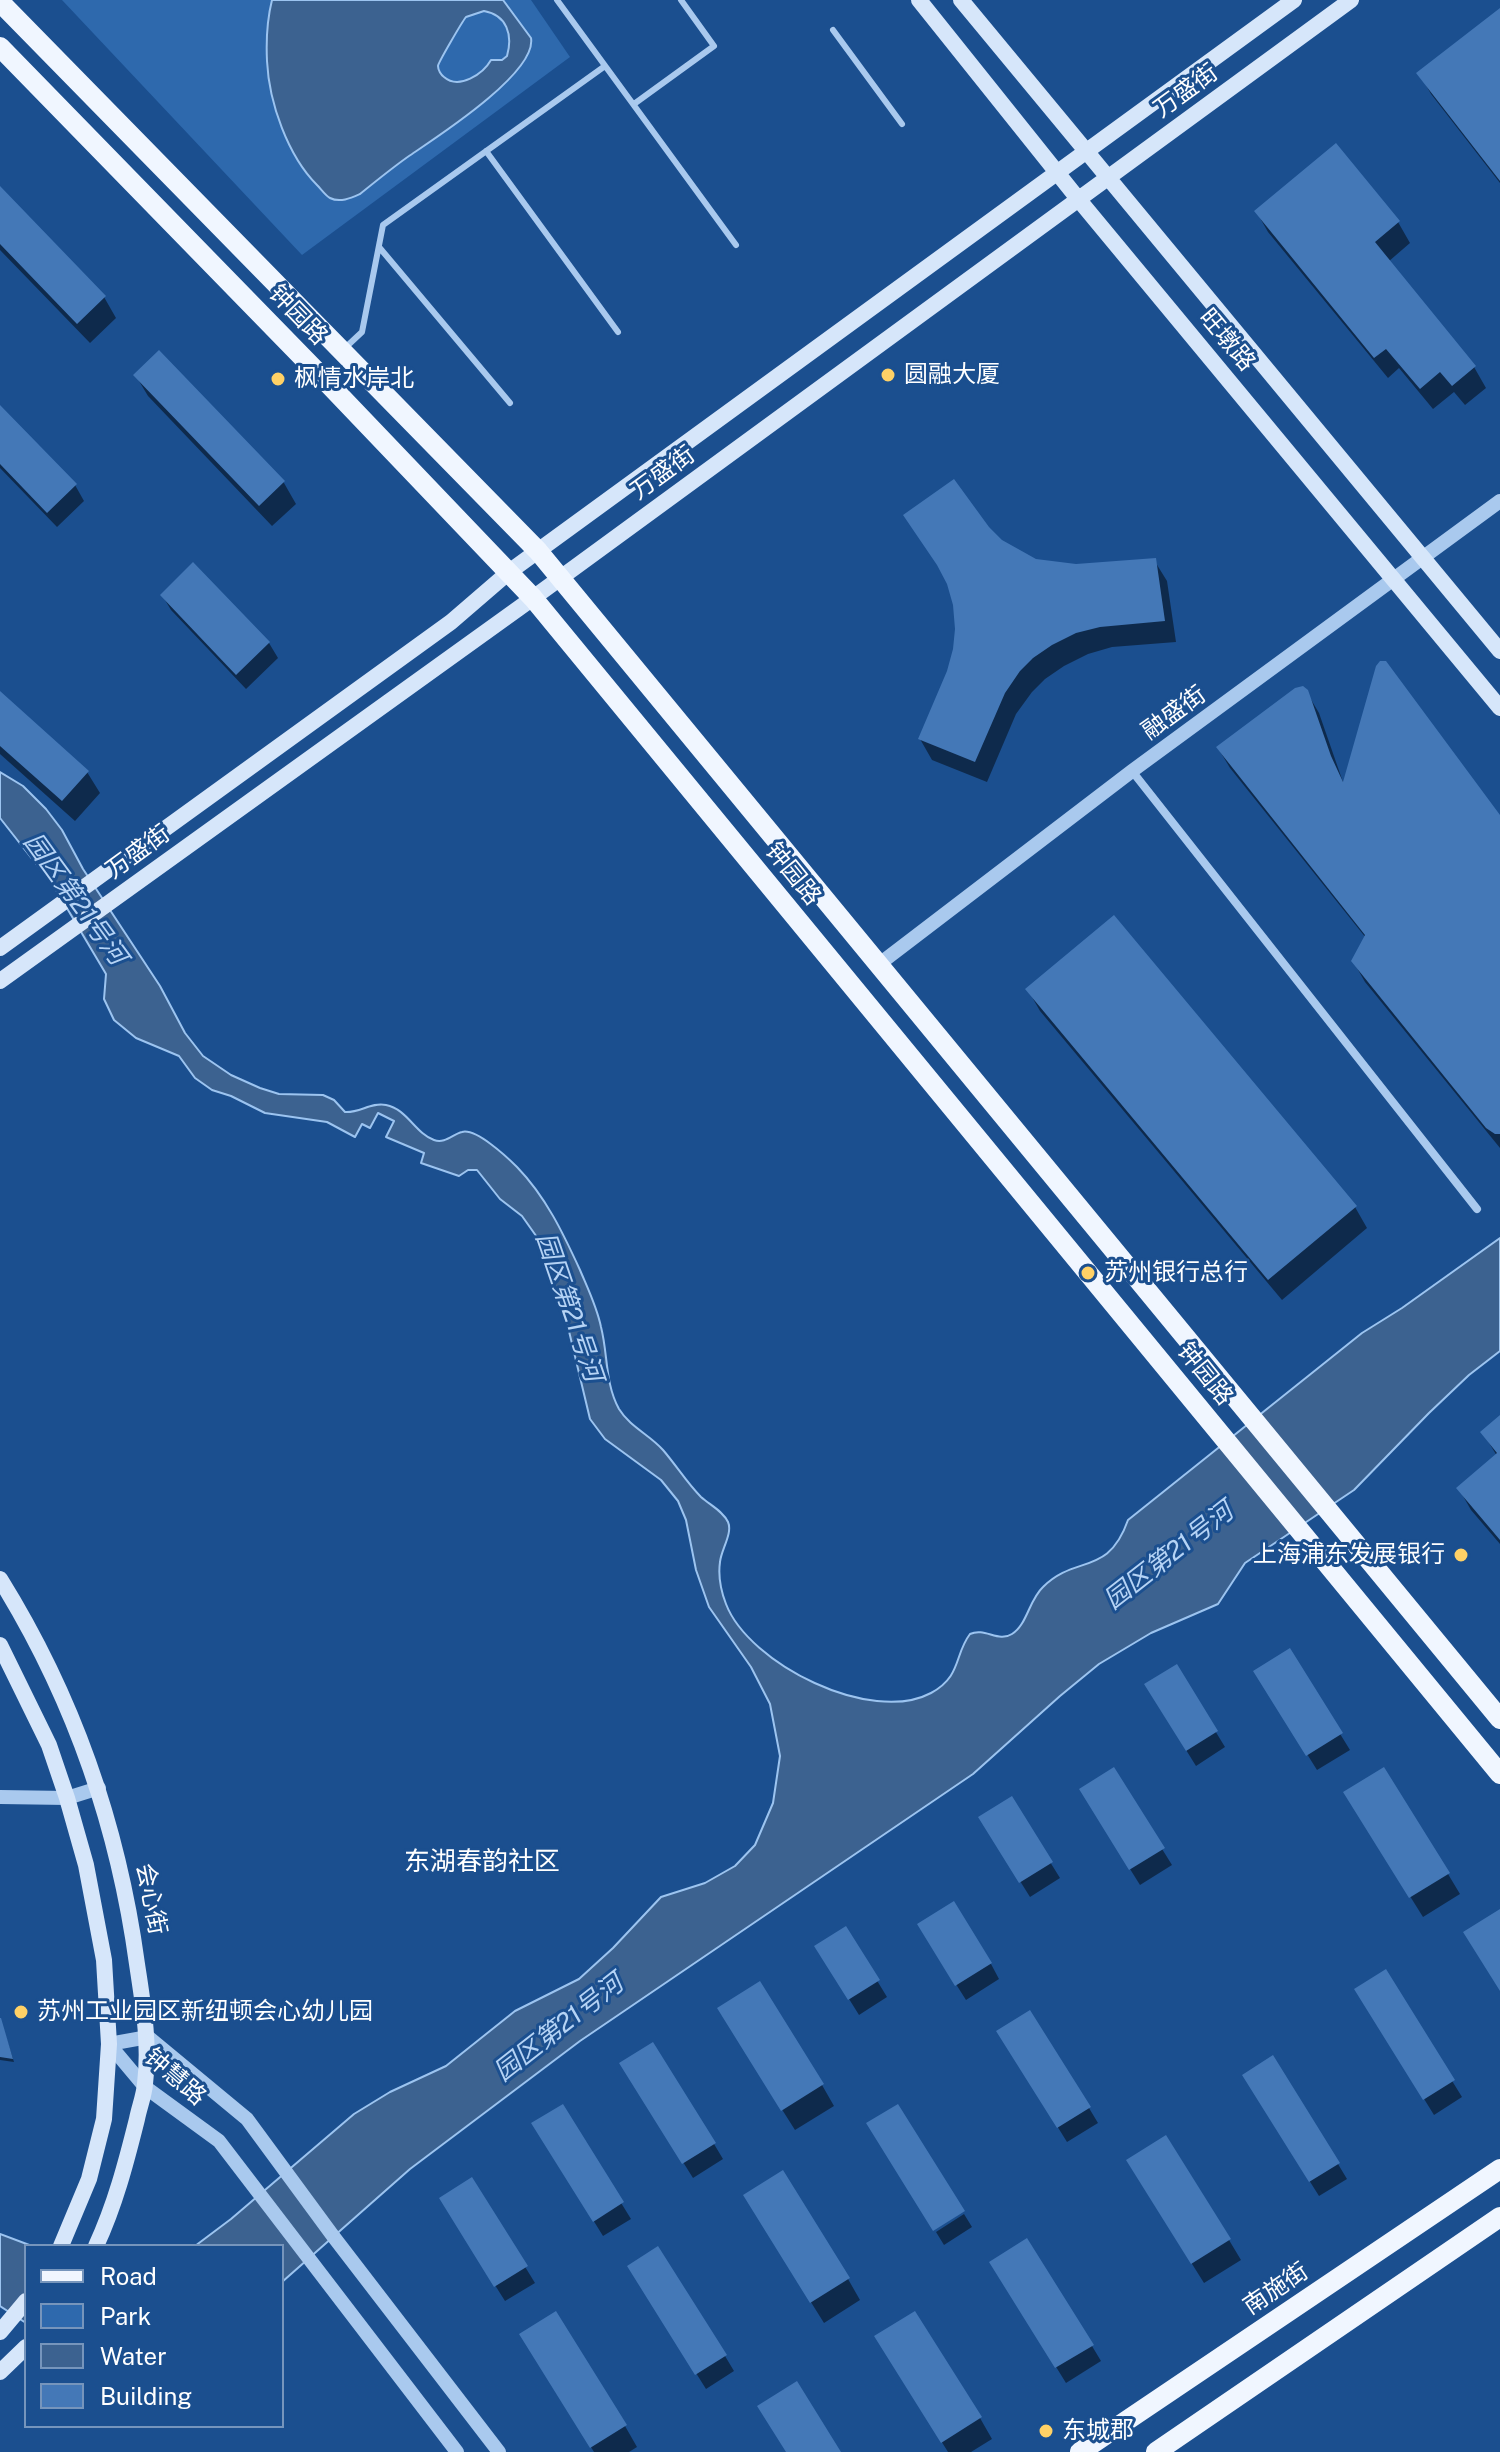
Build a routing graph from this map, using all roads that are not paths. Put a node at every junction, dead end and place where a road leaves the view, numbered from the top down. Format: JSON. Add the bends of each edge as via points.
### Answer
{"nodes":[{"id":1,"x":557,"y":0,"type":"edge"},
{"id":2,"x":681,"y":0,"type":"edge"},
{"id":3,"x":919,"y":0,"type":"edge"},
{"id":4,"x":961,"y":0,"type":"edge"},
{"id":5,"x":1294,"y":0,"type":"edge"},
{"id":6,"x":1351,"y":0,"type":"edge"},
{"id":7,"x":0,"y":2,"type":"edge"},
{"id":8,"x":833,"y":30,"type":"dead end"},
{"id":9,"x":0,"y":47,"type":"edge"},
{"id":10,"x":605,"y":66,"type":"junction"},
{"id":11,"x":634,"y":104,"type":"junction"},
{"id":12,"x":902,"y":124,"type":"dead end"},
{"id":13,"x":486,"y":151,"type":"junction"},
{"id":14,"x":1086,"y":151,"type":"junction"},
{"id":15,"x":1058,"y":171,"type":"junction"},
{"id":16,"x":1109,"y":178,"type":"junction"},
{"id":17,"x":1079,"y":200,"type":"junction"},
{"id":18,"x":736,"y":245,"type":"dead end"},
{"id":19,"x":379,"y":247,"type":"junction"},
{"id":20,"x":618,"y":332,"type":"dead end"},
{"id":21,"x":342,"y":352,"type":"junction"},
{"id":22,"x":510,"y":403,"type":"dead end"},
{"id":23,"x":1500,"y":501,"type":"edge"},
{"id":24,"x":538,"y":551,"type":"junction"},
{"id":25,"x":1423,"y":558,"type":"junction"},
{"id":26,"x":509,"y":572,"type":"junction"},
{"id":27,"x":560,"y":578,"type":"junction"},
{"id":28,"x":1394,"y":579,"type":"junction"},
{"id":29,"x":533,"y":598,"type":"junction"},
{"id":30,"x":1500,"y":651,"type":"edge"},
{"id":31,"x":1500,"y":708,"type":"edge"},
{"id":32,"x":1132,"y":771,"type":"junction"},
{"id":33,"x":0,"y":948,"type":"edge"},
{"id":34,"x":878,"y":965,"type":"junction"},
{"id":35,"x":0,"y":981,"type":"edge"},
{"id":36,"x":1477,"y":1209,"type":"dead end"},
{"id":37,"x":0,"y":1579,"type":"edge"},
{"id":38,"x":0,"y":1645,"type":"edge"},
{"id":39,"x":1500,"y":1719,"type":"edge"},
{"id":40,"x":1500,"y":1774,"type":"edge"},
{"id":41,"x":99,"y":1788,"type":"junction"},
{"id":42,"x":0,"y":1797,"type":"edge"},
{"id":43,"x":67,"y":1798,"type":"junction"},
{"id":44,"x":148,"y":2037,"type":"junction"},
{"id":45,"x":109,"y":2044,"type":"junction"},
{"id":46,"x":145,"y":2087,"type":"junction"},
{"id":47,"x":1500,"y":2169,"type":"edge"},
{"id":48,"x":1500,"y":2217,"type":"edge"},
{"id":49,"x":62,"y":2244,"type":"edge"},
{"id":50,"x":97,"y":2244,"type":"edge"},
{"id":51,"x":24,"y":2304,"type":"edge"},
{"id":52,"x":0,"y":2332,"type":"edge"},
{"id":53,"x":24,"y":2349,"type":"edge"},
{"id":54,"x":0,"y":2372,"type":"edge"},
{"id":55,"x":457,"y":2452,"type":"edge"},
{"id":56,"x":499,"y":2452,"type":"edge"},
{"id":57,"x":1080,"y":2452,"type":"edge"},
{"id":58,"x":1156,"y":2452,"type":"edge"}],
"edges":[{"from":1,"to":10,"type":"lane"},
{"from":2,"to":11,"type":"lane","via":[[714,46]]},
{"from":3,"to":15,"type":"main road","name":"旺墩路"},
{"from":4,"to":14,"type":"main road","name":"旺墩路"},
{"from":5,"to":14,"type":"main road","name":"万盛街"},
{"from":6,"to":16,"type":"main road","name":"万盛街"},
{"from":7,"to":21,"type":"main road","name":"钟园路"},
{"from":8,"to":12,"type":"lane"},
{"from":9,"to":26,"type":"main road","name":"钟园路"},
{"from":10,"to":11,"type":"lane"},
{"from":10,"to":13,"type":"lane"},
{"from":11,"to":18,"type":"lane"},
{"from":13,"to":19,"type":"lane","via":[[383,225]]},
{"from":13,"to":20,"type":"lane"},
{"from":14,"to":15,"type":"main road","name":"万盛街"},
{"from":14,"to":16,"type":"main road","name":"旺墩路"},
{"from":15,"to":17,"type":"main road","name":"旺墩路"},
{"from":15,"to":24,"type":"main road","name":"万盛街"},
{"from":16,"to":17,"type":"main road","name":"万盛街"},
{"from":16,"to":25,"type":"main road","name":"旺墩路"},
{"from":17,"to":27,"type":"main road","name":"万盛街"},
{"from":17,"to":28,"type":"main road","name":"旺墩路"},
{"from":19,"to":21,"type":"lane","via":[[362,332]]},
{"from":19,"to":22,"type":"lane"},
{"from":21,"to":24,"type":"main road","name":"钟园路"},
{"from":23,"to":25,"type":"street","name":"融盛街"},
{"from":24,"to":26,"type":"main road","name":"万盛街"},
{"from":24,"to":27,"type":"main road","name":"钟园路"},
{"from":25,"to":28,"type":"street","name":"融盛街"},
{"from":25,"to":30,"type":"main road","name":"旺墩路"},
{"from":26,"to":29,"type":"main road","name":"钟园路"},
{"from":26,"to":33,"type":"main road","name":"万盛街","via":[[451,622]]},
{"from":27,"to":29,"type":"main road","name":"万盛街"},
{"from":27,"to":34,"type":"main road","name":"钟园路"},
{"from":28,"to":31,"type":"main road","name":"旺墩路"},
{"from":28,"to":32,"type":"street","name":"融盛街"},
{"from":29,"to":35,"type":"main road","name":"万盛街"},
{"from":29,"to":40,"type":"main road","name":"钟园路"},
{"from":32,"to":34,"type":"street","name":"融盛街"},
{"from":32,"to":36,"type":"street"},
{"from":34,"to":39,"type":"main road","name":"钟园路"},
{"from":37,"to":41,"type":"main road","name":"会心街","via":[[61,1692]]},
{"from":38,"to":43,"type":"main road","via":[[49,1745]]},
{"from":41,"to":43,"type":"street"},
{"from":41,"to":44,"type":"main road","name":"会心街","via":[[130,1908]]},
{"from":42,"to":43,"type":"street"},
{"from":43,"to":45,"type":"main road","via":[[97,1914]]},
{"from":44,"to":45,"type":"street","name":"钟慧路"},
{"from":44,"to":46,"type":"main road","name":"会心街"},
{"from":44,"to":56,"type":"street","name":"钟慧路","via":[[247,2119]]},
{"from":45,"to":46,"type":"street","name":"钟慧路"},
{"from":45,"to":49,"type":"main road","via":[[104,2119],[89,2179]]},
{"from":46,"to":50,"type":"main road","name":"会心街","via":[[119,2190]]},
{"from":46,"to":55,"type":"street","name":"钟慧路","via":[[219,2141]]},
{"from":47,"to":57,"type":"main road","name":"南施街"},
{"from":48,"to":58,"type":"main road"},
{"from":51,"to":52,"type":"main road"},
{"from":53,"to":54,"type":"main road"}]}
